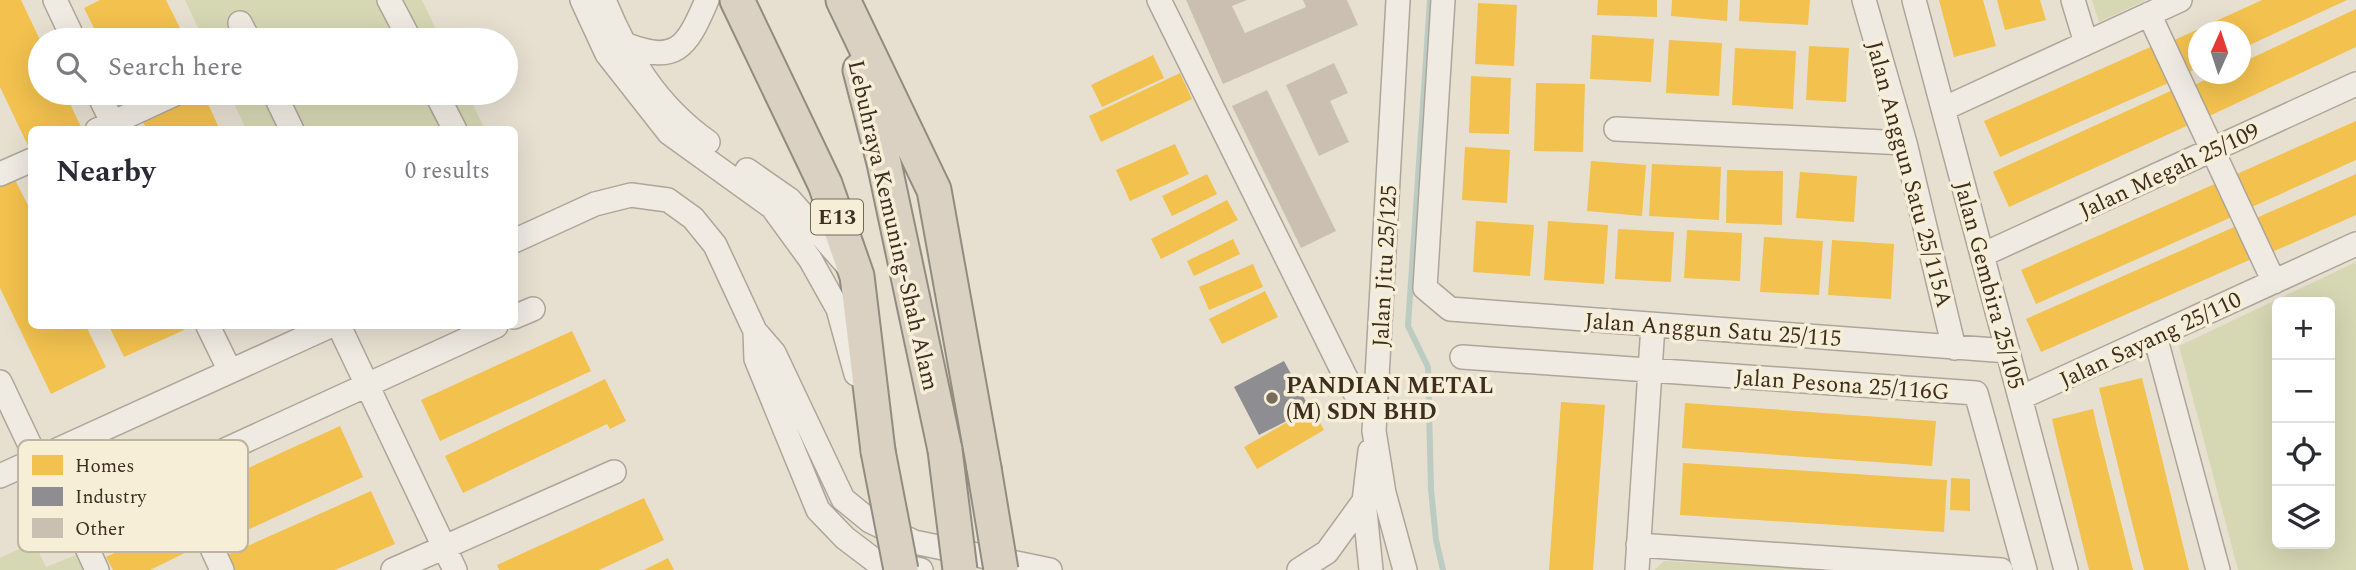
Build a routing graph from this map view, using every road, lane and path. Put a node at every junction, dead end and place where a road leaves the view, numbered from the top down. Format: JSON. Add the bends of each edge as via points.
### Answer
{"nodes":[{"id":1,"x":55,"y":0,"type":"edge"},
{"id":2,"x":389,"y":0,"type":"edge"},
{"id":3,"x":582,"y":0,"type":"edge"},
{"id":4,"x":604,"y":0,"type":"edge"},
{"id":5,"x":707,"y":0,"type":"edge"},
{"id":6,"x":737,"y":0,"type":"edge"},
{"id":7,"x":842,"y":0,"type":"edge"},
{"id":8,"x":1159,"y":0,"type":"edge"},
{"id":9,"x":1398,"y":0,"type":"edge"},
{"id":10,"x":1443,"y":0,"type":"edge"},
{"id":11,"x":1864,"y":0,"type":"edge"},
{"id":12,"x":1914,"y":0,"type":"edge"},
{"id":13,"x":2073,"y":0,"type":"edge"},
{"id":14,"x":2180,"y":0,"type":"edge"},
{"id":15,"x":2149,"y":14,"type":"junction"},
{"id":16,"x":68,"y":28,"type":"edge"},
{"id":17,"x":404,"y":28,"type":"edge"},
{"id":18,"x":622,"y":43,"type":"junction"},
{"id":19,"x":2086,"y":43,"type":"junction"},
{"id":20,"x":2356,"y":84,"type":"edge"},
{"id":21,"x":102,"y":105,"type":"edge"},
{"id":22,"x":153,"y":105,"type":"edge"},
{"id":23,"x":280,"y":105,"type":"edge"},
{"id":24,"x":442,"y":105,"type":"edge"},
{"id":25,"x":1943,"y":108,"type":"junction"},
{"id":26,"x":108,"y":126,"type":"edge"},
{"id":27,"x":110,"y":126,"type":"edge"},
{"id":28,"x":290,"y":126,"type":"edge"},
{"id":29,"x":453,"y":126,"type":"edge"},
{"id":30,"x":1616,"y":129,"type":"dead end"},
{"id":31,"x":1905,"y":143,"type":"junction"},
{"id":32,"x":2213,"y":150,"type":"junction"},
{"id":33,"x":28,"y":162,"type":"edge"},
{"id":34,"x":0,"y":174,"type":"edge"},
{"id":35,"x":518,"y":236,"type":"edge"},
{"id":36,"x":2356,"y":244,"type":"edge"},
{"id":37,"x":1982,"y":255,"type":"junction"},
{"id":38,"x":858,"y":276,"type":"junction"},
{"id":39,"x":2274,"y":282,"type":"junction"},
{"id":40,"x":1653,"y":324,"type":"junction"},
{"id":41,"x":209,"y":329,"type":"edge"},
{"id":42,"x":323,"y":329,"type":"edge"},
{"id":43,"x":340,"y":329,"type":"edge"},
{"id":44,"x":489,"y":329,"type":"edge"},
{"id":45,"x":755,"y":331,"type":"junction"},
{"id":46,"x":2155,"y":336,"type":"junction"},
{"id":47,"x":1954,"y":348,"type":"junction"},
{"id":48,"x":2008,"y":351,"type":"junction"},
{"id":49,"x":1462,"y":357,"type":"dead end"},
{"id":50,"x":230,"y":371,"type":"junction"},
{"id":51,"x":1650,"y":371,"type":"junction"},
{"id":52,"x":0,"y":382,"type":"edge"},
{"id":53,"x":367,"y":385,"type":"junction"},
{"id":54,"x":2020,"y":398,"type":"junction"},
{"id":55,"x":1376,"y":406,"type":"junction"},
{"id":56,"x":1374,"y":431,"type":"junction"},
{"id":57,"x":31,"y":440,"type":"edge"},
{"id":58,"x":80,"y":440,"type":"edge"},
{"id":59,"x":247,"y":440,"type":"edge"},
{"id":60,"x":878,"y":451,"type":"junction"},
{"id":61,"x":18,"y":469,"type":"edge"},
{"id":62,"x":614,"y":471,"type":"dead end"},
{"id":63,"x":0,"y":477,"type":"edge"},
{"id":64,"x":1364,"y":501,"type":"junction"},
{"id":65,"x":1638,"y":545,"type":"junction"},
{"id":66,"x":444,"y":547,"type":"junction"},
{"id":67,"x":88,"y":552,"type":"edge"},
{"id":68,"x":214,"y":552,"type":"edge"},
{"id":69,"x":1849,"y":565,"type":"edge"},
{"id":70,"x":97,"y":570,"type":"edge"},
{"id":71,"x":222,"y":570,"type":"edge"},
{"id":72,"x":393,"y":570,"type":"edge"},
{"id":73,"x":455,"y":570,"type":"edge"},
{"id":74,"x":901,"y":570,"type":"edge"},
{"id":75,"x":922,"y":570,"type":"edge"},
{"id":76,"x":960,"y":570,"type":"edge"},
{"id":77,"x":1001,"y":570,"type":"edge"},
{"id":78,"x":1050,"y":570,"type":"edge"},
{"id":79,"x":1299,"y":570,"type":"edge"},
{"id":80,"x":1371,"y":570,"type":"edge"},
{"id":81,"x":1405,"y":570,"type":"edge"},
{"id":82,"x":1637,"y":570,"type":"edge"},
{"id":83,"x":2001,"y":570,"type":"edge"},
{"id":84,"x":2025,"y":570,"type":"edge"},
{"id":85,"x":2066,"y":570,"type":"edge"},
{"id":86,"x":2218,"y":570,"type":"edge"}],
"edges":[{"from":1,"to":16,"type":"street"},
{"from":2,"to":17,"type":"street"},
{"from":3,"to":60,"type":"street","via":[[607,54],[669,133],[772,207],[810,258],[838,309]]},
{"from":4,"to":18,"type":"street"},
{"from":5,"to":18,"type":"street","via":[[692,35],[673,51],[650,55]]},
{"from":6,"to":38,"type":"highway","name":"Lebuhraya Kemuning-Shah Alam","number":"E13","via":[[825,184]]},
{"from":7,"to":76,"type":"highway","name":"Lebuhraya Kemuning-Shah Alam","number":"E13","bridge":true,"via":[[884,163],[945,450]]},
{"from":7,"to":77,"type":"highway","bridge":true,"via":[[934,190]]},
{"from":8,"to":55,"type":"street","via":[[1348,380],[1362,402]]},
{"from":9,"to":55,"type":"street","name":"Jalan Jitu 25/125"},
{"from":10,"to":40,"type":"street","name":"Jalan Anggun Satu 25/115","via":[[1425,288],[1450,309]]},
{"from":11,"to":31,"type":"street","name":"Jalan Anggun Satu 25/115A"},
{"from":12,"to":25,"type":"street","name":"Jalan Gembira 25/105"},
{"from":13,"to":19,"type":"street"},
{"from":14,"to":15,"type":"street"},
{"from":15,"to":19,"type":"street"},
{"from":15,"to":32,"type":"street"},
{"from":18,"to":38,"type":"street","via":[[648,85],[685,126],[790,200]]},
{"from":19,"to":25,"type":"street"},
{"from":20,"to":32,"type":"street","name":"Jalan Megah 25/109"},
{"from":21,"to":26,"type":"street"},
{"from":22,"to":27,"type":"street"},
{"from":23,"to":28,"type":"street"},
{"from":24,"to":29,"type":"street"},
{"from":25,"to":37,"type":"street","name":"Jalan Gembira 25/105"},
{"from":30,"to":31,"type":"street"},
{"from":31,"to":47,"type":"street","name":"Jalan Anggun Satu 25/115A"},
{"from":32,"to":37,"type":"street","name":"Jalan Megah 25/109"},
{"from":32,"to":39,"type":"street"},
{"from":33,"to":34,"type":"street"},
{"from":35,"to":45,"type":"street","via":[[595,204],[631,195],[668,200],[693,218],[715,245]]},
{"from":36,"to":39,"type":"street","name":"Jalan Sayang 25/110"},
{"from":37,"to":48,"type":"street","name":"Jalan Gembira 25/105"},
{"from":38,"to":60,"type":"highway","name":"Lebuhraya Kemuning-Shah Alam","number":"E13"},
{"from":39,"to":46,"type":"street","name":"Jalan Sayang 25/110"},
{"from":40,"to":47,"type":"street","name":"Jalan Anggun Satu 25/115"},
{"from":40,"to":51,"type":"street"},
{"from":41,"to":50,"type":"street"},
{"from":42,"to":50,"type":"street"},
{"from":43,"to":53,"type":"street"},
{"from":44,"to":53,"type":"street"},
{"from":45,"to":75,"type":"street","via":[[756,359],[818,510],[874,560]]},
{"from":45,"to":78,"type":"street","via":[[774,353],[843,499],[914,542]]},
{"from":46,"to":54,"type":"street","name":"Jalan Sayang 25/110"},
{"from":46,"to":86,"type":"street"},
{"from":47,"to":48,"type":"street","name":"Jalan Anggun Satu 25/115"},
{"from":48,"to":54,"type":"street","name":"Jalan Gembira 25/105"},
{"from":49,"to":51,"type":"street"},
{"from":50,"to":58,"type":"street"},
{"from":51,"to":65,"type":"street"},
{"from":51,"to":84,"type":"street","name":"Jalan Pesona 25/116G","via":[[1976,393]]},
{"from":52,"to":57,"type":"street"},
{"from":53,"to":59,"type":"street"},
{"from":53,"to":66,"type":"street"},
{"from":54,"to":85,"type":"street","name":"Jalan Gembira 25/105"},
{"from":55,"to":56,"type":"street","name":"Jalan Jitu 25/125"},
{"from":56,"to":64,"type":"street"},
{"from":56,"to":81,"type":"street","name":"Jalan Jitu 25/125","via":[[1384,493]]},
{"from":60,"to":74,"type":"highway","number":"E13","bridge":true},
{"from":61,"to":63,"type":"street"},
{"from":62,"to":66,"type":"street"},
{"from":64,"to":79,"type":"street","via":[[1327,552]]},
{"from":64,"to":80,"type":"street"},
{"from":65,"to":69,"type":"street"},
{"from":65,"to":82,"type":"street"},
{"from":66,"to":72,"type":"street"},
{"from":66,"to":73,"type":"street"},
{"from":67,"to":70,"type":"street"},
{"from":68,"to":71,"type":"street"},
{"from":69,"to":83,"type":"street"}]}
